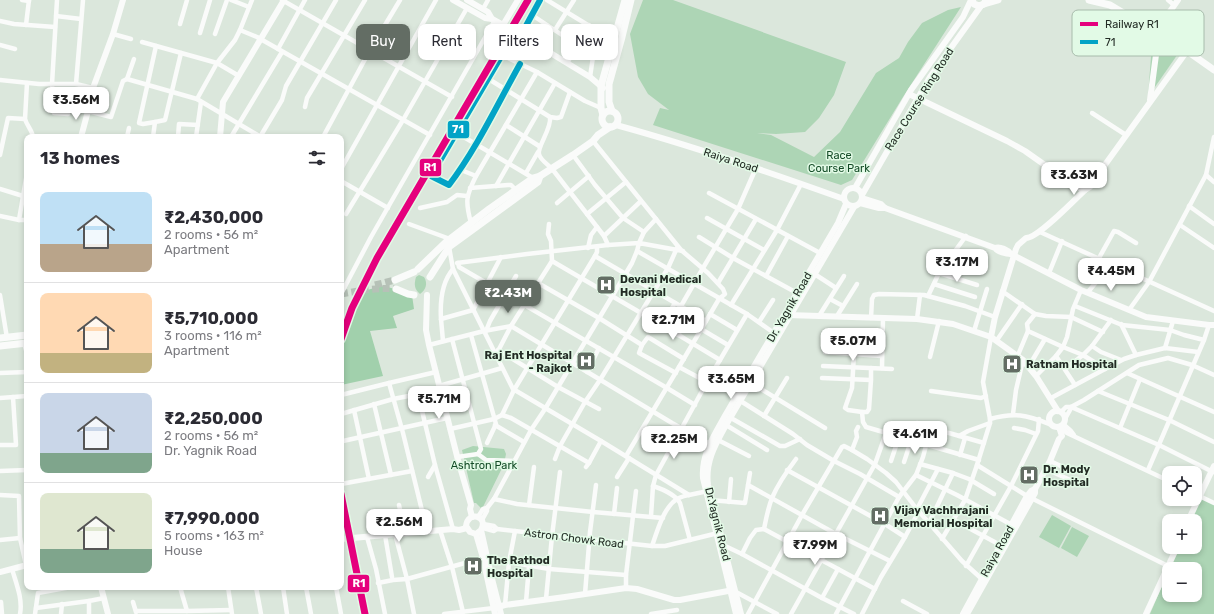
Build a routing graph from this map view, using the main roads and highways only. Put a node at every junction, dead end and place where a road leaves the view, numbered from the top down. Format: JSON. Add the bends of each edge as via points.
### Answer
{"nodes":[{"id":1,"x":625,"y":0,"type":"edge"},
{"id":2,"x":631,"y":0,"type":"edge"},
{"id":3,"x":971,"y":0,"type":"edge"},
{"id":4,"x":998,"y":0,"type":"edge"},
{"id":5,"x":1089,"y":0,"type":"edge"},
{"id":6,"x":1107,"y":0,"type":"edge"},
{"id":7,"x":984,"y":3,"type":"edge"},
{"id":8,"x":1118,"y":10,"type":"edge"},
{"id":9,"x":1126,"y":10,"type":"edge"},
{"id":10,"x":1194,"y":56,"type":"edge"},
{"id":11,"x":1214,"y":70,"type":"edge"},
{"id":12,"x":612,"y":111,"type":"junction"},
{"id":13,"x":602,"y":115,"type":"junction"},
{"id":14,"x":613,"y":126,"type":"junction"},
{"id":15,"x":598,"y":134,"type":"junction"},
{"id":16,"x":537,"y":177,"type":"junction"},
{"id":17,"x":448,"y":243,"type":"junction"},
{"id":18,"x":430,"y":277,"type":"dead end"},
{"id":19,"x":394,"y":280,"type":"tunnel mouth"},
{"id":20,"x":396,"y":289,"type":"tunnel mouth"},
{"id":21,"x":414,"y":294,"type":"dead end"},
{"id":22,"x":24,"y":335,"type":"edge"},
{"id":23,"x":4,"y":338,"type":"edge"},
{"id":24,"x":24,"y":343,"type":"edge"},
{"id":25,"x":0,"y":346,"type":"edge"}],
"edges":[{"from":1,"to":13,"type":"main road","via":[[602,86]]},
{"from":2,"to":12,"type":"main road","via":[[609,84],[608,94]]},
{"from":3,"to":7,"type":"main road","via":[[976,5]]},
{"from":4,"to":7,"type":"main road"},
{"from":5,"to":8,"type":"main road","via":[[1110,5]]},
{"from":6,"to":9,"type":"main road"},
{"from":10,"to":11,"type":"main road"},
{"from":12,"to":13,"type":"main road"},
{"from":12,"to":14,"type":"main road","via":[[616,112],[619,120]]},
{"from":13,"to":14,"type":"main road","via":[[604,124]]},
{"from":13,"to":15,"type":"main road"},
{"from":14,"to":15,"type":"main road"},
{"from":15,"to":16,"type":"main road","via":[[593,141]]},
{"from":16,"to":17,"type":"main road","via":[[471,223]]},
{"from":16,"to":17,"type":"main road","via":[[538,182]]},
{"from":17,"to":18,"type":"main road"},
{"from":17,"to":19,"type":"main road","via":[[416,271]]},
{"from":20,"to":21,"type":"main road"},
{"from":22,"to":23,"type":"main road"},
{"from":24,"to":25,"type":"main road"}]}
